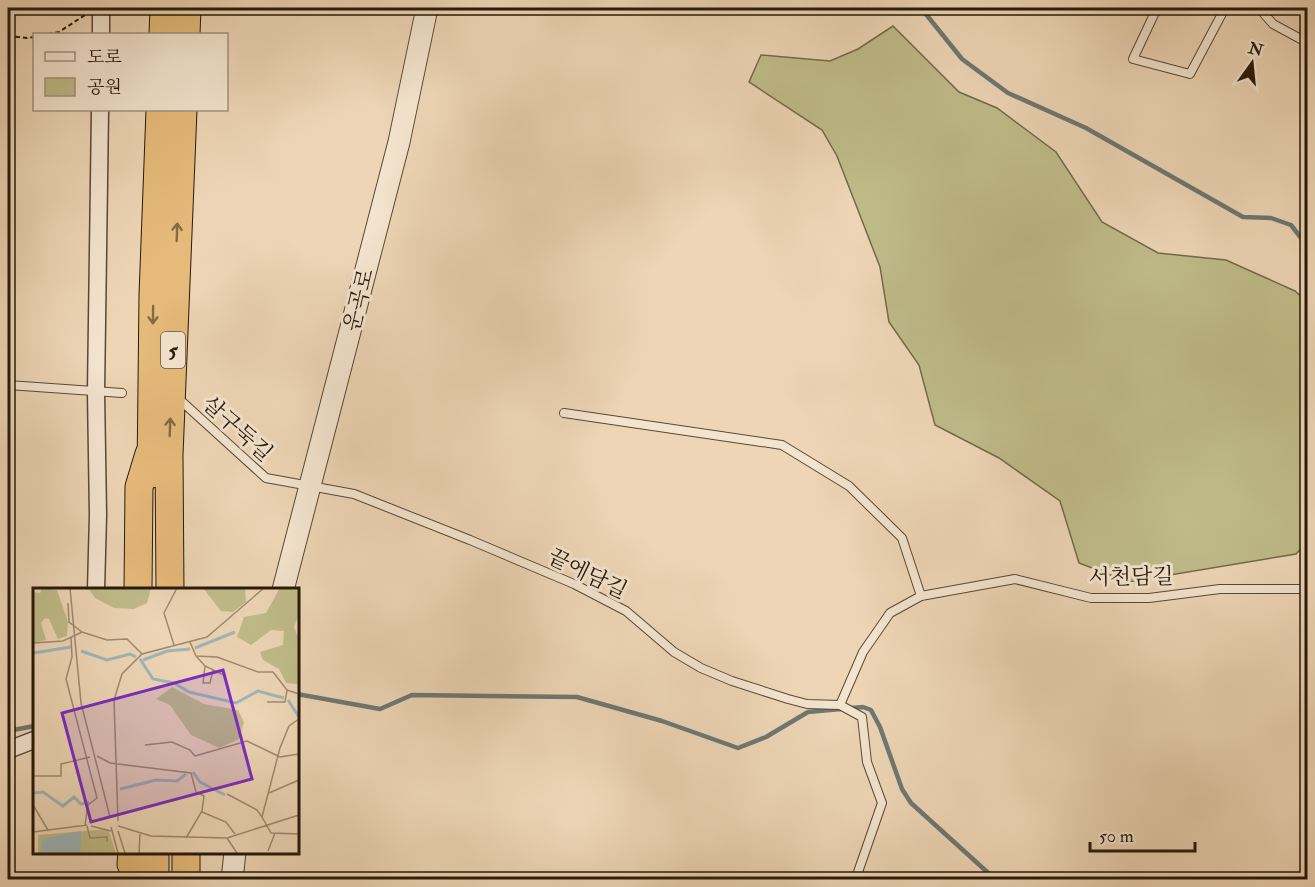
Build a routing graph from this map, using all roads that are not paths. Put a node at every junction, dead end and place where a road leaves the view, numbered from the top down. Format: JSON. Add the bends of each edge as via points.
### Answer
{"nodes":[{"id":1,"x":164,"y":8,"type":"edge"},
{"id":2,"x":187,"y":8,"type":"edge"},
{"id":3,"x":426,"y":8,"type":"edge"},
{"id":4,"x":1157,"y":8,"type":"edge"},
{"id":5,"x":1225,"y":8,"type":"edge"},
{"id":6,"x":1258,"y":8,"type":"edge"},
{"id":7,"x":94,"y":10,"type":"edge"},
{"id":8,"x":101,"y":33,"type":"edge"},
{"id":9,"x":163,"y":33,"type":"edge"},
{"id":10,"x":186,"y":33,"type":"edge"},
{"id":11,"x":1308,"y":43,"type":"edge"},
{"id":12,"x":100,"y":111,"type":"edge"},
{"id":13,"x":160,"y":111,"type":"edge"},
{"id":14,"x":183,"y":111,"type":"edge"},
{"id":15,"x":8,"y":385,"type":"edge"},
{"id":16,"x":96,"y":392,"type":"junction"},
{"id":17,"x":122,"y":393,"type":"dead end"},
{"id":18,"x":179,"y":399,"type":"dead end"},
{"id":19,"x":564,"y":412,"type":"dead end"},
{"id":20,"x":160,"y":453,"type":"junction"},
{"id":21,"x":310,"y":486,"type":"junction"},
{"id":22,"x":96,"y":588,"type":"edge"},
{"id":23,"x":138,"y":588,"type":"edge"},
{"id":24,"x":152,"y":588,"type":"edge"},
{"id":25,"x":170,"y":588,"type":"edge"},
{"id":26,"x":182,"y":588,"type":"edge"},
{"id":27,"x":284,"y":588,"type":"edge"},
{"id":28,"x":1308,"y":589,"type":"edge"},
{"id":29,"x":921,"y":596,"type":"junction"},
{"id":30,"x":842,"y":706,"type":"junction"},
{"id":31,"x":33,"y":740,"type":"edge"},
{"id":32,"x":8,"y":750,"type":"edge"},
{"id":33,"x":173,"y":854,"type":"edge"},
{"id":34,"x":186,"y":854,"type":"edge"},
{"id":35,"x":235,"y":854,"type":"edge"},
{"id":36,"x":135,"y":866,"type":"edge"},
{"id":37,"x":155,"y":879,"type":"edge"},
{"id":38,"x":173,"y":879,"type":"edge"},
{"id":39,"x":186,"y":879,"type":"edge"},
{"id":40,"x":232,"y":879,"type":"edge"},
{"id":41,"x":862,"y":879,"type":"edge"}],
"edges":[{"from":1,"to":9,"type":"highway"},
{"from":2,"to":10,"type":"highway"},
{"from":3,"to":21,"type":"street","name":"운곡로","via":[[399,142]]},
{"from":4,"to":5,"type":"lane","via":[[1133,60],[1190,74]]},
{"from":6,"to":11,"type":"lane","via":[[1273,24]]},
{"from":7,"to":8,"type":"street"},
{"from":12,"to":16,"type":"street"},
{"from":13,"to":20,"type":"highway","number":"5","one_way":true,"via":[[153,295]]},
{"from":20,"to":14,"type":"highway","number":"5","one_way":true},
{"from":15,"to":16,"type":"lane"},
{"from":16,"to":17,"type":"lane"},
{"from":16,"to":22,"type":"street"},
{"from":18,"to":21,"type":"lane","name":"살구둑길","via":[[266,478]]},
{"from":19,"to":29,"type":"lane","via":[[782,445],[849,486],[902,538]]},
{"from":20,"to":23,"type":"highway","via":[[139,487]]},
{"from":20,"to":24,"type":"highway","number":"5"},
{"from":20,"to":25,"type":"highway","number":"5"},
{"from":20,"to":26,"type":"highway","via":[[179,488]]},
{"from":21,"to":27,"type":"street","name":"운곡로"},
{"from":21,"to":30,"type":"lane","name":"끝에담길","via":[[354,494],[574,584],[626,611],[701,668],[732,681],[807,704]]},
{"from":28,"to":29,"type":"lane","name":"서천담길","via":[[1221,589],[1149,598],[1091,598],[1016,579]]},
{"from":29,"to":30,"type":"lane","via":[[890,613],[863,652]]},
{"from":30,"to":41,"type":"lane","name":"끝에담길","via":[[862,717],[867,762],[882,803],[857,875]]},
{"from":31,"to":32,"type":"street"},
{"from":33,"to":38,"type":"highway"},
{"from":34,"to":39,"type":"highway"},
{"from":35,"to":40,"type":"street"},
{"from":36,"to":37,"type":"highway"}]}
